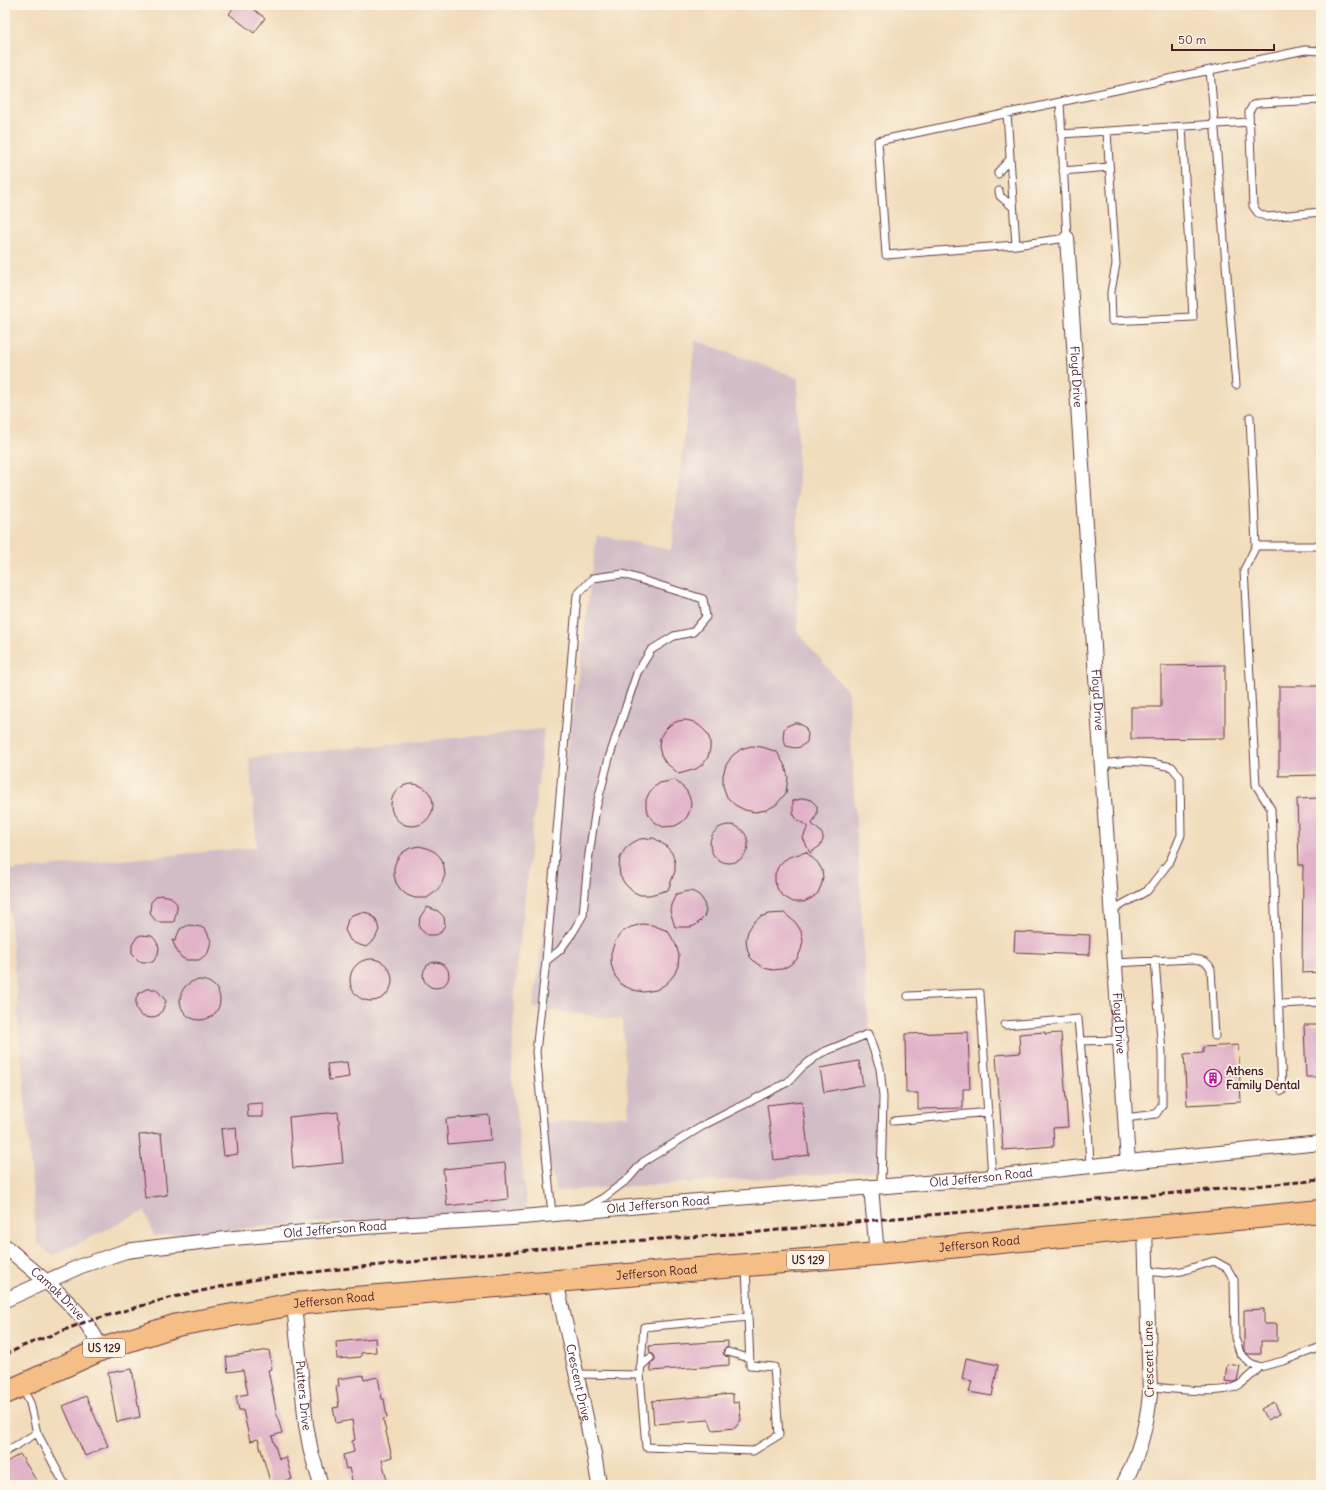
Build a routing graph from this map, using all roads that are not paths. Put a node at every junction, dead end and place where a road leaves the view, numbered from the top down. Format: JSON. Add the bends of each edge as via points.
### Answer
{"nodes":[{"id":1,"x":1321,"y":51,"type":"edge"},
{"id":2,"x":1210,"y":70,"type":"junction"},
{"id":3,"x":1321,"y":100,"type":"edge"},
{"id":4,"x":1060,"y":102,"type":"junction"},
{"id":5,"x":1007,"y":113,"type":"junction"},
{"id":6,"x":1249,"y":122,"type":"junction"},
{"id":7,"x":1214,"y":125,"type":"junction"},
{"id":8,"x":1182,"y":127,"type":"junction"},
{"id":9,"x":1107,"y":132,"type":"junction"},
{"id":10,"x":1061,"y":134,"type":"junction"},
{"id":11,"x":1010,"y":159,"type":"junction"},
{"id":12,"x":1109,"y":167,"type":"junction"},
{"id":13,"x":1063,"y":171,"type":"junction"},
{"id":14,"x":998,"y":174,"type":"dead end"},
{"id":15,"x":999,"y":191,"type":"dead end"},
{"id":16,"x":1013,"y":207,"type":"junction"},
{"id":17,"x":1321,"y":212,"type":"edge"},
{"id":18,"x":1067,"y":238,"type":"junction"},
{"id":19,"x":1016,"y":245,"type":"junction"},
{"id":20,"x":1236,"y":385,"type":"dead end"},
{"id":21,"x":1250,"y":417,"type":"dead end"},
{"id":22,"x":1256,"y":546,"type":"junction"},
{"id":23,"x":1321,"y":546,"type":"edge"},
{"id":24,"x":1102,"y":764,"type":"junction"},
{"id":25,"x":1112,"y":910,"type":"junction"},
{"id":26,"x":1155,"y":960,"type":"junction"},
{"id":27,"x":546,"y":961,"type":"junction"},
{"id":28,"x":1115,"y":963,"type":"junction"},
{"id":29,"x":908,"y":996,"type":"dead end"},
{"id":30,"x":1321,"y":1002,"type":"edge"},
{"id":31,"x":1279,"y":1004,"type":"junction"},
{"id":32,"x":1005,"y":1025,"type":"dead end"},
{"id":33,"x":1215,"y":1036,"type":"dead end"},
{"id":34,"x":1120,"y":1040,"type":"junction"},
{"id":35,"x":1080,"y":1041,"type":"junction"},
{"id":36,"x":1282,"y":1091,"type":"dead end"},
{"id":37,"x":988,"y":1112,"type":"junction"},
{"id":38,"x":1125,"y":1118,"type":"junction"},
{"id":39,"x":894,"y":1120,"type":"dead end"},
{"id":40,"x":1321,"y":1143,"type":"edge"},
{"id":41,"x":1128,"y":1162,"type":"junction"},
{"id":42,"x":1090,"y":1166,"type":"junction"},
{"id":43,"x":992,"y":1177,"type":"junction"},
{"id":44,"x":876,"y":1187,"type":"junction"},
{"id":45,"x":581,"y":1211,"type":"junction"},
{"id":46,"x":1321,"y":1211,"type":"edge"},
{"id":47,"x":552,"y":1214,"type":"junction"},
{"id":48,"x":1145,"y":1228,"type":"junction"},
{"id":49,"x":5,"y":1246,"type":"edge"},
{"id":50,"x":877,"y":1254,"type":"junction"},
{"id":51,"x":746,"y":1265,"type":"junction"},
{"id":52,"x":1146,"y":1271,"type":"junction"},
{"id":53,"x":46,"y":1281,"type":"junction"},
{"id":54,"x":556,"y":1281,"type":"junction"},
{"id":55,"x":5,"y":1300,"type":"edge"},
{"id":56,"x":294,"y":1304,"type":"junction"},
{"id":57,"x":748,"y":1317,"type":"junction"},
{"id":58,"x":1321,"y":1347,"type":"edge"},
{"id":59,"x":102,"y":1348,"type":"junction"},
{"id":60,"x":728,"y":1352,"type":"dead end"},
{"id":61,"x":650,"y":1358,"type":"dead end"},
{"id":62,"x":750,"y":1358,"type":"junction"},
{"id":63,"x":640,"y":1367,"type":"junction"},
{"id":64,"x":1260,"y":1367,"type":"junction"},
{"id":65,"x":576,"y":1374,"type":"junction"},
{"id":66,"x":640,"y":1375,"type":"junction"},
{"id":67,"x":1150,"y":1387,"type":"junction"},
{"id":68,"x":13,"y":1389,"type":"edge"},
{"id":69,"x":37,"y":1433,"type":"junction"},
{"id":70,"x":5,"y":1452,"type":"edge"},
{"id":71,"x":65,"y":1485,"type":"edge"},
{"id":72,"x":321,"y":1485,"type":"edge"},
{"id":73,"x":599,"y":1485,"type":"edge"},
{"id":74,"x":1123,"y":1485,"type":"edge"}],
"edges":[{"from":1,"to":2,"type":"lane","via":[[1305,50]]},
{"from":2,"to":4,"type":"lane"},
{"from":2,"to":7,"type":"lane"},
{"from":3,"to":6,"type":"lane","via":[[1259,103],[1253,105],[1249,112]]},
{"from":4,"to":5,"type":"lane"},
{"from":4,"to":10,"type":"lane"},
{"from":5,"to":11,"type":"lane"},
{"from":5,"to":19,"type":"lane","via":[[878,141],[886,255]]},
{"from":6,"to":7,"type":"lane"},
{"from":6,"to":17,"type":"lane","via":[[1253,206],[1258,213],[1267,217]]},
{"from":7,"to":8,"type":"lane"},
{"from":7,"to":20,"type":"lane"},
{"from":8,"to":9,"type":"lane"},
{"from":8,"to":12,"type":"lane","via":[[1193,317],[1112,321],[1110,292],[1116,264]]},
{"from":9,"to":10,"type":"lane"},
{"from":9,"to":12,"type":"lane"},
{"from":10,"to":13,"type":"lane"},
{"from":11,"to":14,"type":"lane"},
{"from":11,"to":16,"type":"lane"},
{"from":12,"to":13,"type":"lane"},
{"from":13,"to":18,"type":"lane"},
{"from":15,"to":16,"type":"lane","via":[[1000,196]]},
{"from":16,"to":19,"type":"lane"},
{"from":18,"to":19,"type":"lane"},
{"from":18,"to":24,"type":"street","name":"Floyd Drive"},
{"from":21,"to":22,"type":"lane"},
{"from":22,"to":23,"type":"lane"},
{"from":22,"to":31,"type":"lane","via":[[1244,570],[1256,785],[1271,809]]},
{"from":24,"to":25,"type":"street","name":"Floyd Drive"},
{"from":24,"to":25,"type":"lane","via":[[1152,762],[1172,767],[1180,777],[1181,835],[1170,861],[1147,891]]},
{"from":25,"to":28,"type":"street","name":"Floyd Drive"},
{"from":26,"to":28,"type":"lane"},
{"from":26,"to":33,"type":"lane","via":[[1192,959],[1208,963],[1211,969]]},
{"from":26,"to":38,"type":"lane","via":[[1162,1053],[1162,1105],[1156,1114]]},
{"from":27,"to":27,"type":"lane","via":[[577,595],[593,578],[624,574],[703,599],[706,617],[693,632],[674,636],[651,650],[637,673],[609,758],[596,808],[583,915],[560,950]]},
{"from":27,"to":47,"type":"lane","via":[[536,1052]]},
{"from":28,"to":34,"type":"street","name":"Floyd Drive"},
{"from":29,"to":37,"type":"lane","via":[[980,993]]},
{"from":30,"to":31,"type":"lane"},
{"from":31,"to":36,"type":"lane"},
{"from":32,"to":35,"type":"lane","via":[[1078,1019]]},
{"from":34,"to":35,"type":"lane"},
{"from":34,"to":38,"type":"street","name":"Floyd Drive"},
{"from":35,"to":42,"type":"lane"},
{"from":37,"to":39,"type":"lane"},
{"from":37,"to":43,"type":"lane"},
{"from":38,"to":41,"type":"street","name":"Floyd Drive"},
{"from":40,"to":41,"type":"street","name":"Old Jefferson Road"},
{"from":41,"to":42,"type":"street","name":"Old Jefferson Road"},
{"from":42,"to":43,"type":"street","name":"Old Jefferson Road"},
{"from":43,"to":44,"type":"street","name":"Old Jefferson Road"},
{"from":44,"to":45,"type":"street","name":"Old Jefferson Road"},
{"from":44,"to":45,"type":"lane","via":[[883,1097],[880,1068],[868,1034],[821,1052],[788,1082],[706,1124],[643,1162],[628,1179],[604,1198]]},
{"from":44,"to":50,"type":"street"},
{"from":45,"to":47,"type":"street","name":"Old Jefferson Road"},
{"from":46,"to":48,"type":"highway","name":"Jefferson Road","number":"US 129"},
{"from":47,"to":53,"type":"street","name":"Old Jefferson Road","via":[[241,1237],[149,1248],[107,1257]]},
{"from":48,"to":50,"type":"highway","name":"Jefferson Road","number":"US 129"},
{"from":48,"to":52,"type":"street","name":"Crescent Lane"},
{"from":49,"to":53,"type":"street","name":"Camak Drive"},
{"from":50,"to":51,"type":"highway","name":"Jefferson Road","number":"US 129"},
{"from":51,"to":54,"type":"highway","name":"Jefferson Road","number":"US 129"},
{"from":51,"to":57,"type":"lane"},
{"from":52,"to":64,"type":"lane","via":[[1182,1271],[1214,1261],[1227,1268],[1234,1280],[1234,1338],[1240,1354],[1250,1363]]},
{"from":52,"to":67,"type":"street","name":"Crescent Lane"},
{"from":53,"to":55,"type":"street","name":"Old Jefferson Road"},
{"from":53,"to":59,"type":"street","name":"Camak Drive","via":[[81,1317]]},
{"from":54,"to":56,"type":"highway","name":"Jefferson Road","number":"US 129"},
{"from":54,"to":65,"type":"street","name":"Crescent Drive"},
{"from":56,"to":59,"type":"highway","name":"Jefferson Road","number":"US 129","via":[[177,1325]]},
{"from":56,"to":72,"type":"street","name":"Putters Drive","via":[[306,1425]]},
{"from":57,"to":62,"type":"lane"},
{"from":57,"to":63,"type":"lane","via":[[644,1327]]},
{"from":58,"to":64,"type":"lane"},
{"from":59,"to":68,"type":"highway","name":"Jefferson Road","number":"US 129"},
{"from":60,"to":62,"type":"lane"},
{"from":61,"to":63,"type":"lane"},
{"from":62,"to":66,"type":"lane","via":[[750,1365],[774,1367],[779,1435],[754,1451],[646,1447]]},
{"from":63,"to":66,"type":"lane"},
{"from":64,"to":67,"type":"lane","via":[[1238,1386],[1222,1391]]},
{"from":65,"to":66,"type":"lane"},
{"from":65,"to":73,"type":"street","name":"Crescent Drive"},
{"from":67,"to":74,"type":"street","name":"Crescent Lane","via":[[1143,1431]]},
{"from":68,"to":69,"type":"lane","via":[[30,1403]]},
{"from":69,"to":70,"type":"lane"},
{"from":69,"to":71,"type":"lane"}]}
